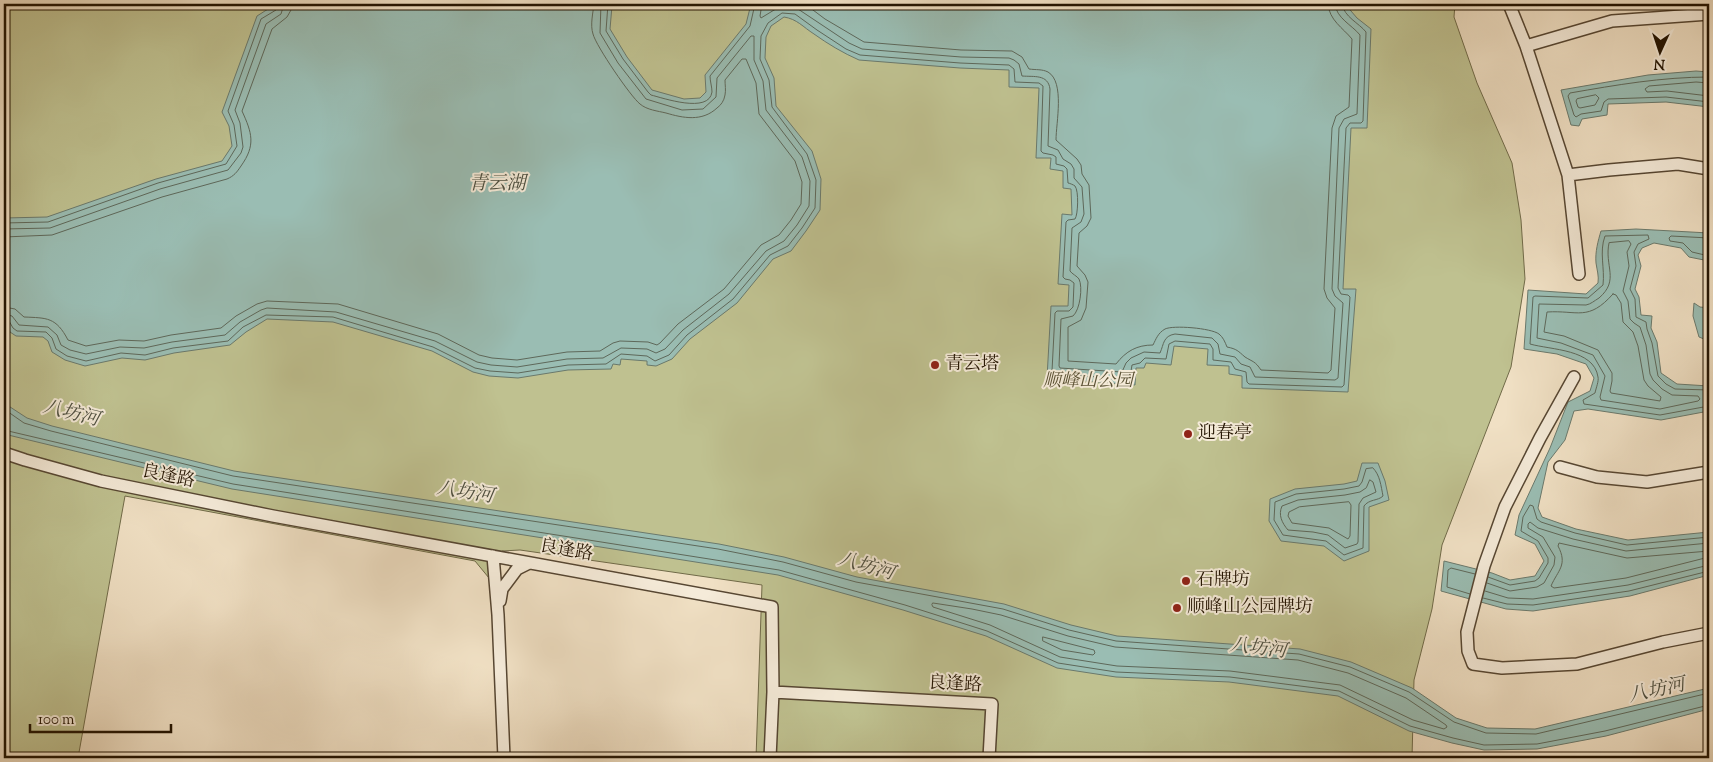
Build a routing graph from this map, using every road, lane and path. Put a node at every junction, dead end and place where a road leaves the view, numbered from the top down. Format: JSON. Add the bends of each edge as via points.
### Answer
{"nodes":[{"id":1,"x":1509,"y":4,"type":"edge"},
{"id":2,"x":1709,"y":14,"type":"edge"},
{"id":3,"x":1526,"y":46,"type":"junction"},
{"id":4,"x":1709,"y":169,"type":"edge"},
{"id":5,"x":1568,"y":175,"type":"junction"},
{"id":6,"x":1579,"y":274,"type":"dead end"},
{"id":7,"x":1574,"y":377,"type":"dead end"},
{"id":8,"x":4,"y":453,"type":"edge"},
{"id":9,"x":1560,"y":467,"type":"dead end"},
{"id":10,"x":1709,"y":472,"type":"edge"},
{"id":11,"x":493,"y":556,"type":"junction"},
{"id":12,"x":529,"y":563,"type":"junction"},
{"id":13,"x":498,"y":615,"type":"junction"},
{"id":14,"x":1709,"y":633,"type":"edge"},
{"id":15,"x":773,"y":692,"type":"junction"},
{"id":16,"x":504,"y":758,"type":"edge"},
{"id":17,"x":770,"y":758,"type":"edge"},
{"id":18,"x":989,"y":758,"type":"edge"}],
"edges":[{"from":1,"to":3,"type":"street"},
{"from":2,"to":3,"type":"street","via":[[1612,21]]},
{"from":3,"to":5,"type":"street"},
{"from":4,"to":5,"type":"street","via":[[1678,164]]},
{"from":5,"to":6,"type":"street"},
{"from":7,"to":14,"type":"street","via":[[1505,507],[1484,566],[1467,632],[1468,651],[1473,664],[1502,668],[1577,664]]},
{"from":8,"to":11,"type":"street","name":"良逢路","via":[[101,481]]},
{"from":9,"to":10,"type":"street","via":[[1597,477],[1647,482]]},
{"from":11,"to":12,"type":"street","name":"良逢路"},
{"from":11,"to":13,"type":"street"},
{"from":12,"to":13,"type":"street","via":[[517,569],[502,588]]},
{"from":12,"to":15,"type":"street","name":"良逢路","via":[[772,607]]},
{"from":13,"to":16,"type":"street"},
{"from":15,"to":17,"type":"street"},
{"from":15,"to":18,"type":"street","name":"良逢路","via":[[992,704]]}]}
